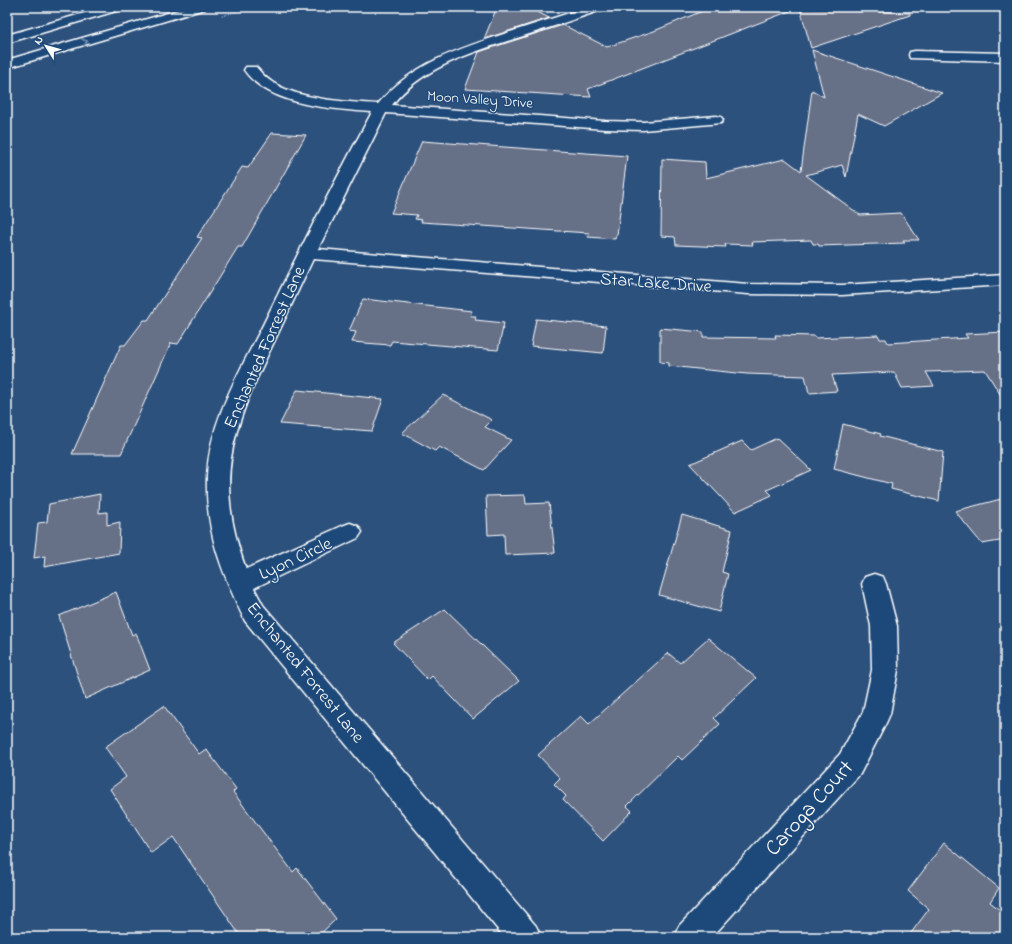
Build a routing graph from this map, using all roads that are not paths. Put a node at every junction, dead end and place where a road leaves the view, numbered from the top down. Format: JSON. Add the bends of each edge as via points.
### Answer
{"nodes":[{"id":1,"x":119,"y":7,"type":"edge"},
{"id":2,"x":201,"y":7,"type":"edge"},
{"id":3,"x":600,"y":7,"type":"edge"},
{"id":4,"x":7,"y":39,"type":"edge"},
{"id":5,"x":915,"y":55,"type":"dead end"},
{"id":6,"x":1005,"y":57,"type":"edge"},
{"id":7,"x":7,"y":64,"type":"edge"},
{"id":8,"x":251,"y":70,"type":"dead end"},
{"id":9,"x":381,"y":109,"type":"junction"},
{"id":10,"x":716,"y":120,"type":"dead end"},
{"id":11,"x":307,"y":253,"type":"junction"},
{"id":12,"x":1005,"y":280,"type":"edge"},
{"id":13,"x":350,"y":532,"type":"dead end"},
{"id":14,"x":239,"y":584,"type":"junction"},
{"id":15,"x":874,"y":584,"type":"dead end"},
{"id":16,"x":525,"y":937,"type":"edge"},
{"id":17,"x":690,"y":937,"type":"edge"}],
"edges":[{"from":1,"to":4,"type":"street"},
{"from":7,"to":2,"type":"street","one_way":true},
{"from":3,"to":9,"type":"street","name":"Enchanted Forrest Lane","via":[[444,59],[404,82]]},
{"from":5,"to":6,"type":"street"},
{"from":8,"to":9,"type":"street","name":"Moon Valley Drive","via":[[272,88],[301,98],[333,105]]},
{"from":9,"to":10,"type":"street","name":"Moon Valley Drive","via":[[605,126],[643,126]]},
{"from":9,"to":11,"type":"street","name":"Enchanted Forrest Lane"},
{"from":11,"to":12,"type":"street","name":"Star Lake Drive","via":[[748,289],[842,290]]},
{"from":11,"to":14,"type":"street","name":"Enchanted Forrest Lane","via":[[230,414],[220,453],[217,495],[222,532]]},
{"from":13,"to":14,"type":"street","name":"Lyon Circle"},
{"from":14,"to":16,"type":"street","name":"Enchanted Forrest Lane","via":[[254,613]]},
{"from":15,"to":17,"type":"street","name":"Caroga Court","via":[[884,626],[885,670],[876,714],[850,764]]}]}
